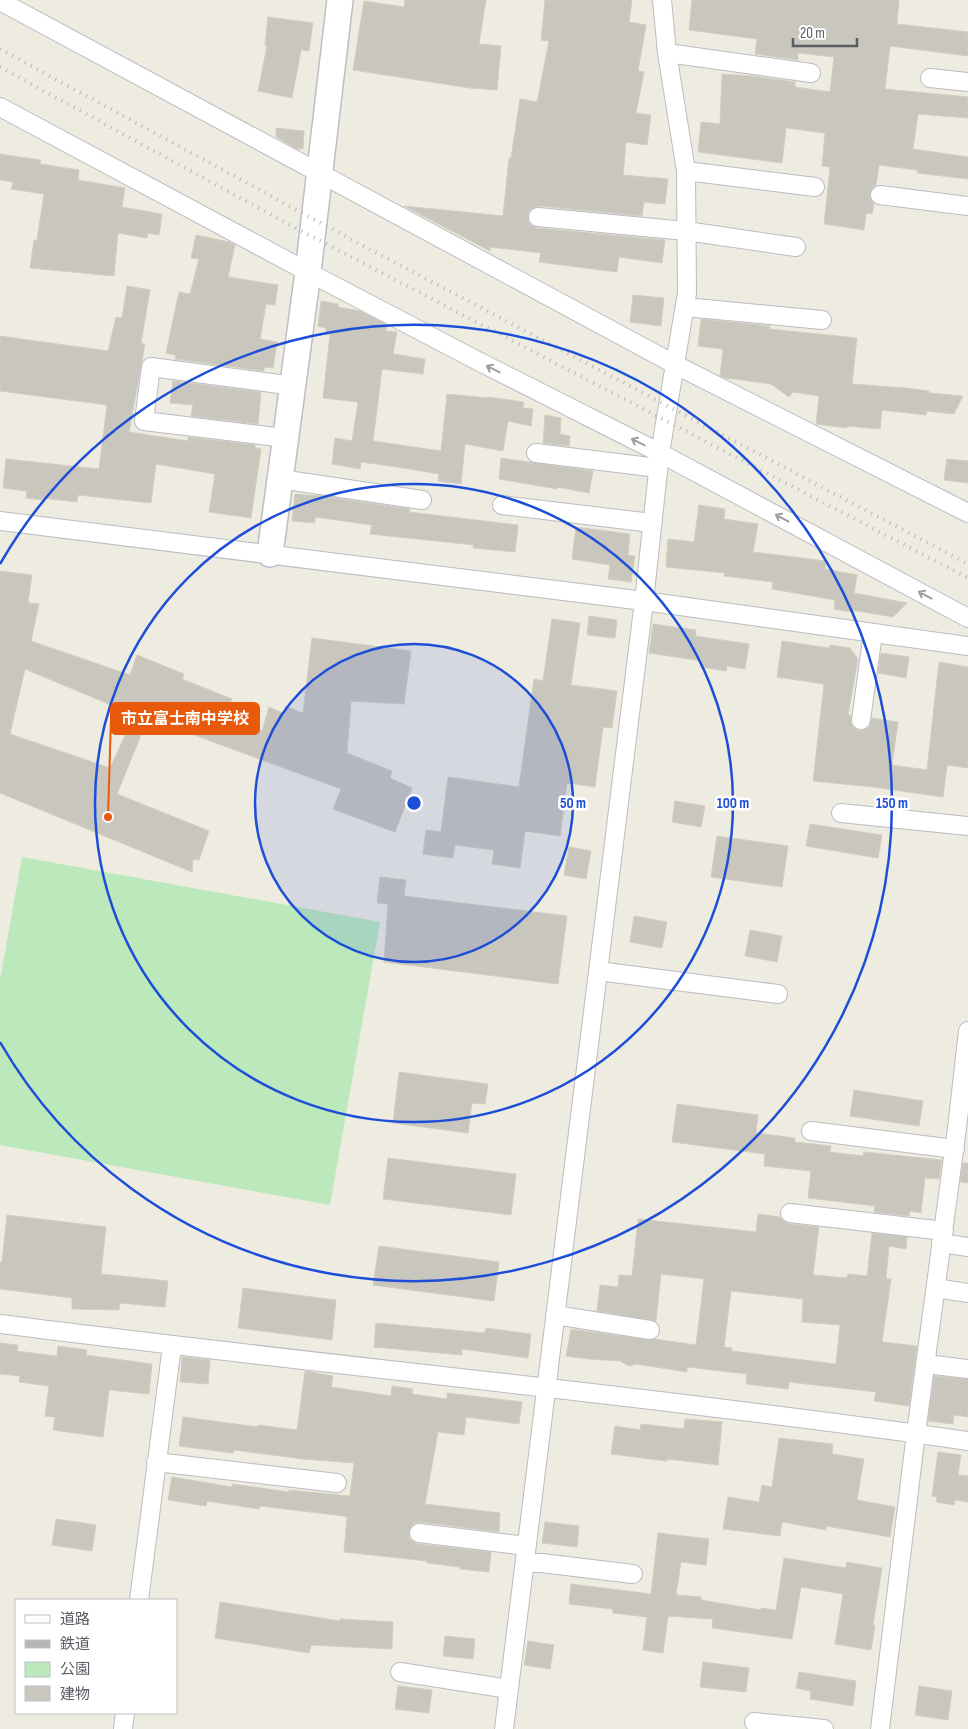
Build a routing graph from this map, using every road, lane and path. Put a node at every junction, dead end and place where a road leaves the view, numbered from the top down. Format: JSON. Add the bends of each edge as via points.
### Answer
{"nodes":[{"id":1,"x":340,"y":0,"type":"edge"},
{"id":2,"x":662,"y":0,"type":"edge"},
{"id":3,"x":0,"y":1,"type":"edge"},
{"id":4,"x":667,"y":53,"type":"junction"},
{"id":5,"x":810,"y":72,"type":"dead end"},
{"id":6,"x":930,"y":78,"type":"dead end"},
{"id":7,"x":968,"y":82,"type":"edge"},
{"id":8,"x":0,"y":107,"type":"edge"},
{"id":9,"x":686,"y":171,"type":"junction"},
{"id":10,"x":320,"y":175,"type":"junction"},
{"id":11,"x":815,"y":187,"type":"dead end"},
{"id":12,"x":880,"y":195,"type":"dead end"},
{"id":13,"x":968,"y":206,"type":"edge"},
{"id":14,"x":538,"y":217,"type":"dead end"},
{"id":15,"x":686,"y":231,"type":"junction"},
{"id":16,"x":796,"y":247,"type":"dead end"},
{"id":17,"x":308,"y":272,"type":"junction"},
{"id":18,"x":685,"y":307,"type":"junction"},
{"id":19,"x":822,"y":320,"type":"dead end"},
{"id":20,"x":674,"y":364,"type":"junction"},
{"id":21,"x":294,"y":386,"type":"junction"},
{"id":22,"x":285,"y":438,"type":"junction"},
{"id":23,"x":536,"y":453,"type":"dead end"},
{"id":24,"x":659,"y":461,"type":"junction"},
{"id":25,"x":280,"y":479,"type":"junction"},
{"id":26,"x":422,"y":500,"type":"dead end"},
{"id":27,"x":502,"y":505,"type":"dead end"},
{"id":28,"x":968,"y":513,"type":"edge"},
{"id":29,"x":0,"y":521,"type":"edge"},
{"id":30,"x":652,"y":523,"type":"junction"},
{"id":31,"x":270,"y":554,"type":"junction"},
{"id":32,"x":644,"y":601,"type":"junction"},
{"id":33,"x":968,"y":618,"type":"edge"},
{"id":34,"x":873,"y":633,"type":"junction"},
{"id":35,"x":968,"y":646,"type":"edge"},
{"id":36,"x":861,"y":720,"type":"dead end"},
{"id":37,"x":841,"y":813,"type":"dead end"},
{"id":38,"x":968,"y":826,"type":"edge"},
{"id":39,"x":598,"y":971,"type":"junction"},
{"id":40,"x":778,"y":994,"type":"dead end"},
{"id":41,"x":968,"y":1031,"type":"edge"},
{"id":42,"x":963,"y":1129,"type":"edge"},
{"id":43,"x":811,"y":1131,"type":"dead end"},
{"id":44,"x":955,"y":1149,"type":"junction"},
{"id":45,"x":790,"y":1213,"type":"dead end"},
{"id":46,"x":943,"y":1237,"type":"junction"},
{"id":47,"x":968,"y":1247,"type":"edge"},
{"id":48,"x":936,"y":1288,"type":"junction"},
{"id":49,"x":968,"y":1293,"type":"edge"},
{"id":50,"x":555,"y":1316,"type":"junction"},
{"id":51,"x":0,"y":1324,"type":"edge"},
{"id":52,"x":650,"y":1330,"type":"dead end"},
{"id":53,"x":172,"y":1346,"type":"junction"},
{"id":54,"x":926,"y":1364,"type":"junction"},
{"id":55,"x":968,"y":1369,"type":"edge"},
{"id":56,"x":547,"y":1387,"type":"junction"},
{"id":57,"x":916,"y":1433,"type":"junction"},
{"id":58,"x":968,"y":1441,"type":"edge"},
{"id":59,"x":156,"y":1462,"type":"junction"},
{"id":60,"x":338,"y":1483,"type":"dead end"},
{"id":61,"x":419,"y":1533,"type":"dead end"},
{"id":62,"x":526,"y":1554,"type":"junction"},
{"id":63,"x":633,"y":1574,"type":"dead end"},
{"id":64,"x":139,"y":1599,"type":"edge"},
{"id":65,"x":400,"y":1672,"type":"dead end"},
{"id":66,"x":509,"y":1689,"type":"junction"},
{"id":67,"x":125,"y":1714,"type":"edge"},
{"id":68,"x":754,"y":1722,"type":"dead end"},
{"id":69,"x":123,"y":1729,"type":"edge"},
{"id":70,"x":504,"y":1729,"type":"edge"},
{"id":71,"x":824,"y":1729,"type":"edge"},
{"id":72,"x":880,"y":1729,"type":"edge"}],
"edges":[{"from":1,"to":10,"type":"street"},
{"from":2,"to":4,"type":"street"},
{"from":3,"to":10,"type":"street"},
{"from":4,"to":5,"type":"street"},
{"from":4,"to":9,"type":"street"},
{"from":6,"to":7,"type":"street"},
{"from":8,"to":17,"type":"street"},
{"from":9,"to":11,"type":"street"},
{"from":9,"to":15,"type":"street"},
{"from":10,"to":17,"type":"street"},
{"from":10,"to":20,"type":"street"},
{"from":12,"to":13,"type":"street"},
{"from":14,"to":15,"type":"street"},
{"from":15,"to":16,"type":"street"},
{"from":15,"to":18,"type":"street"},
{"from":17,"to":21,"type":"street"},
{"from":24,"to":17,"type":"street","one_way":true},
{"from":18,"to":19,"type":"street"},
{"from":18,"to":20,"type":"street"},
{"from":20,"to":24,"type":"street"},
{"from":20,"to":28,"type":"street"},
{"from":21,"to":22,"type":"street"},
{"from":21,"to":22,"type":"street","via":[[152,367],[144,421]]},
{"from":22,"to":25,"type":"street"},
{"from":23,"to":24,"type":"street"},
{"from":24,"to":30,"type":"street"},
{"from":33,"to":24,"type":"street","one_way":true},
{"from":25,"to":26,"type":"street"},
{"from":25,"to":31,"type":"street"},
{"from":27,"to":30,"type":"street"},
{"from":29,"to":31,"type":"street"},
{"from":30,"to":32,"type":"street"},
{"from":31,"to":32,"type":"street"},
{"from":32,"to":34,"type":"street"},
{"from":32,"to":39,"type":"street"},
{"from":34,"to":35,"type":"street"},
{"from":34,"to":36,"type":"street"},
{"from":37,"to":38,"type":"street"},
{"from":39,"to":40,"type":"street"},
{"from":39,"to":50,"type":"street"},
{"from":41,"to":42,"type":"street"},
{"from":42,"to":44,"type":"street"},
{"from":43,"to":44,"type":"street"},
{"from":44,"to":46,"type":"street"},
{"from":45,"to":46,"type":"street"},
{"from":46,"to":47,"type":"street"},
{"from":46,"to":48,"type":"street"},
{"from":48,"to":49,"type":"street"},
{"from":48,"to":54,"type":"street"},
{"from":50,"to":52,"type":"street"},
{"from":50,"to":56,"type":"street"},
{"from":51,"to":53,"type":"street"},
{"from":53,"to":56,"type":"street"},
{"from":53,"to":59,"type":"street"},
{"from":54,"to":55,"type":"street"},
{"from":54,"to":57,"type":"street"},
{"from":56,"to":57,"type":"street"},
{"from":56,"to":62,"type":"street"},
{"from":57,"to":58,"type":"street"},
{"from":57,"to":72,"type":"street"},
{"from":59,"to":60,"type":"street"},
{"from":59,"to":64,"type":"street"},
{"from":61,"to":62,"type":"street"},
{"from":62,"to":63,"type":"street"},
{"from":62,"to":66,"type":"street"},
{"from":65,"to":66,"type":"street"},
{"from":66,"to":70,"type":"street"},
{"from":67,"to":69,"type":"street"},
{"from":68,"to":71,"type":"street"}]}
